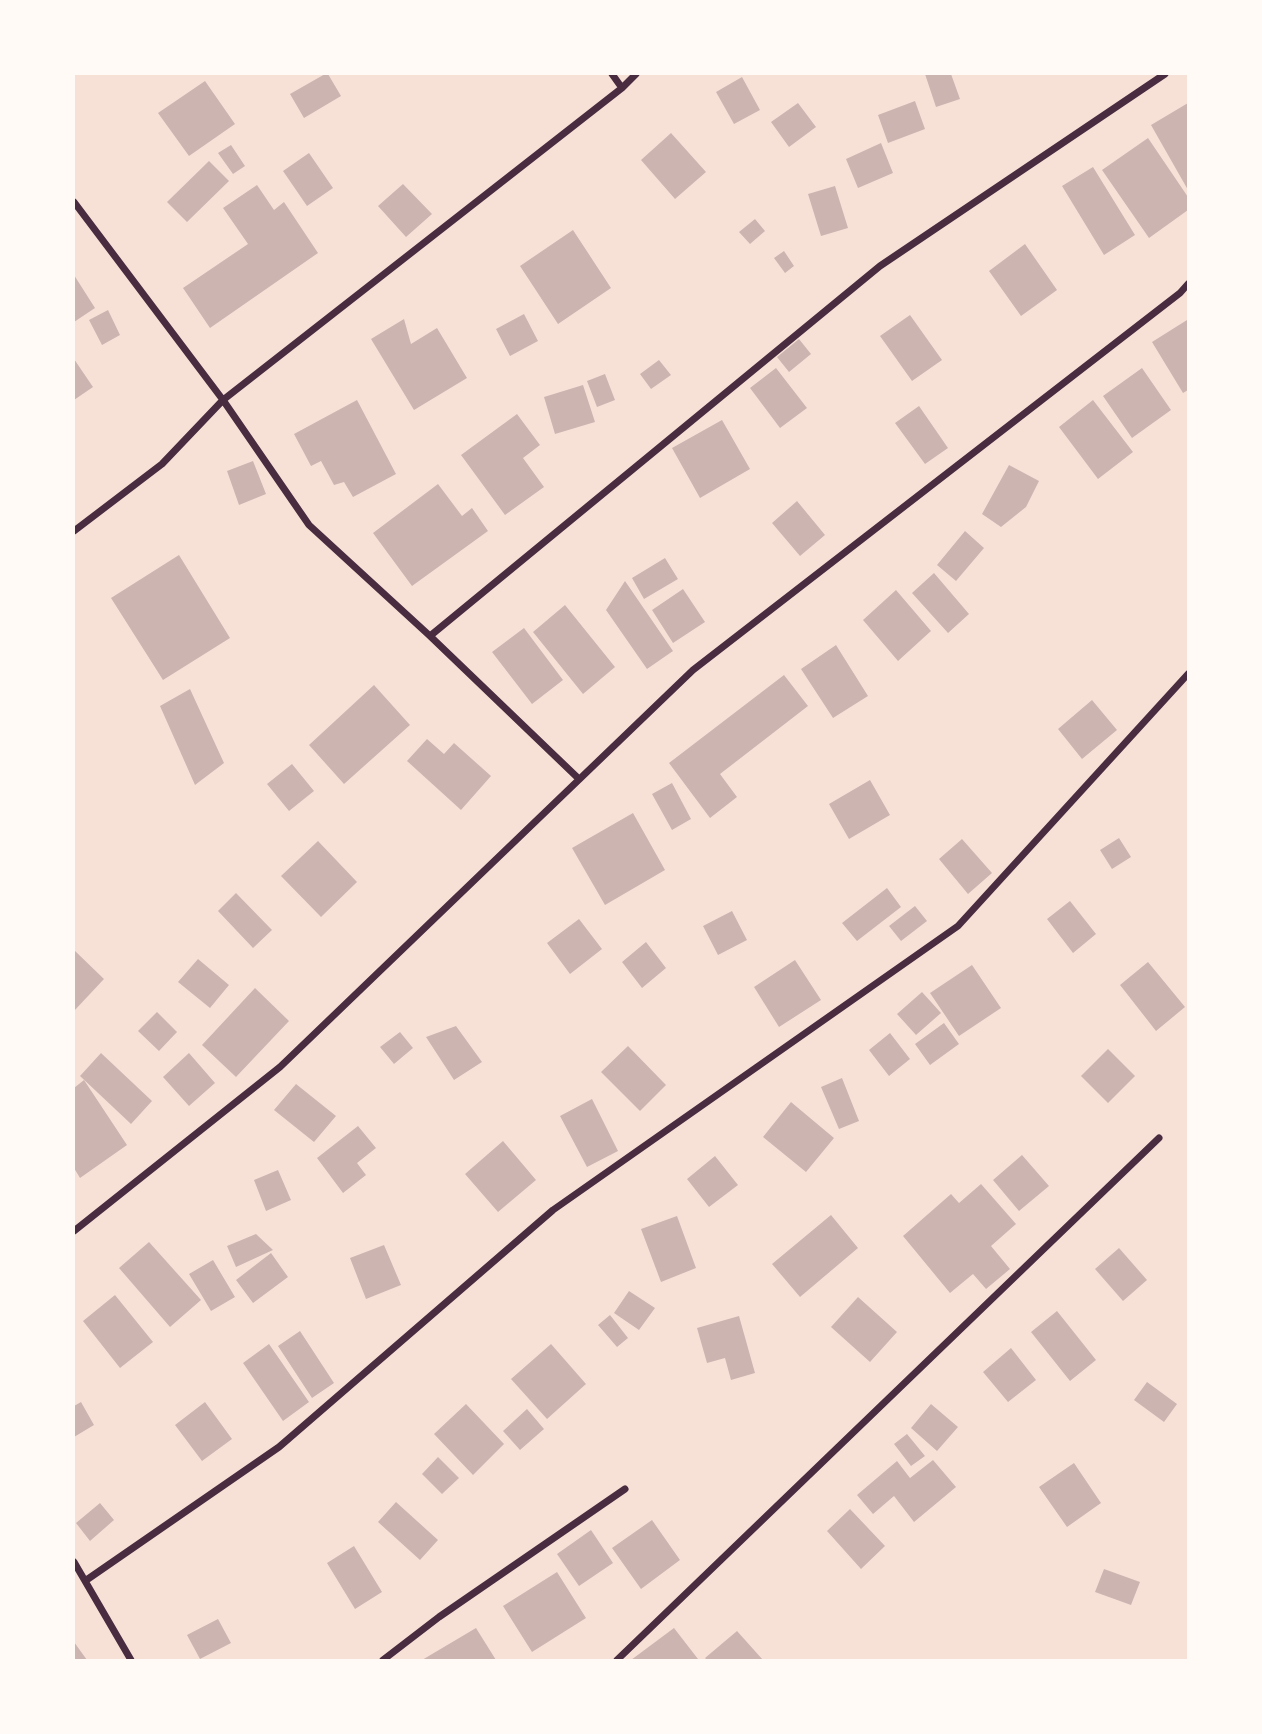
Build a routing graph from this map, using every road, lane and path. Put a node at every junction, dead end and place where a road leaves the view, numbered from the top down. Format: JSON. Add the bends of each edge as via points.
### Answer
{"nodes":[{"id":1,"x":612,"y":74,"type":"edge"},
{"id":2,"x":636,"y":74,"type":"edge"},
{"id":3,"x":1165,"y":74,"type":"edge"},
{"id":4,"x":622,"y":88,"type":"junction"},
{"id":5,"x":74,"y":202,"type":"edge"},
{"id":6,"x":1188,"y":284,"type":"edge"},
{"id":7,"x":223,"y":400,"type":"junction"},
{"id":8,"x":74,"y":531,"type":"edge"},
{"id":9,"x":430,"y":636,"type":"junction"},
{"id":10,"x":1188,"y":674,"type":"edge"},
{"id":11,"x":579,"y":779,"type":"junction"},
{"id":12,"x":1159,"y":1138,"type":"dead end"},
{"id":13,"x":74,"y":1231,"type":"edge"},
{"id":14,"x":625,"y":1489,"type":"dead end"},
{"id":15,"x":74,"y":1562,"type":"edge"},
{"id":16,"x":85,"y":1581,"type":"junction"},
{"id":17,"x":131,"y":1661,"type":"edge"},
{"id":18,"x":383,"y":1661,"type":"edge"},
{"id":19,"x":617,"y":1661,"type":"edge"}],
"edges":[{"from":1,"to":4,"type":"street"},
{"from":2,"to":4,"type":"street"},
{"from":3,"to":9,"type":"street","via":[[880,266]]},
{"from":4,"to":7,"type":"street"},
{"from":5,"to":7,"type":"street"},
{"from":6,"to":11,"type":"street","via":[[693,670]]},
{"from":7,"to":8,"type":"street","via":[[162,464]]},
{"from":7,"to":9,"type":"street","via":[[309,525]]},
{"from":9,"to":11,"type":"street"},
{"from":10,"to":16,"type":"street","via":[[958,926],[552,1210],[279,1447]]},
{"from":11,"to":13,"type":"street","via":[[279,1067]]},
{"from":12,"to":19,"type":"street"},
{"from":14,"to":18,"type":"street"},
{"from":15,"to":16,"type":"street"},
{"from":16,"to":17,"type":"street"}]}
